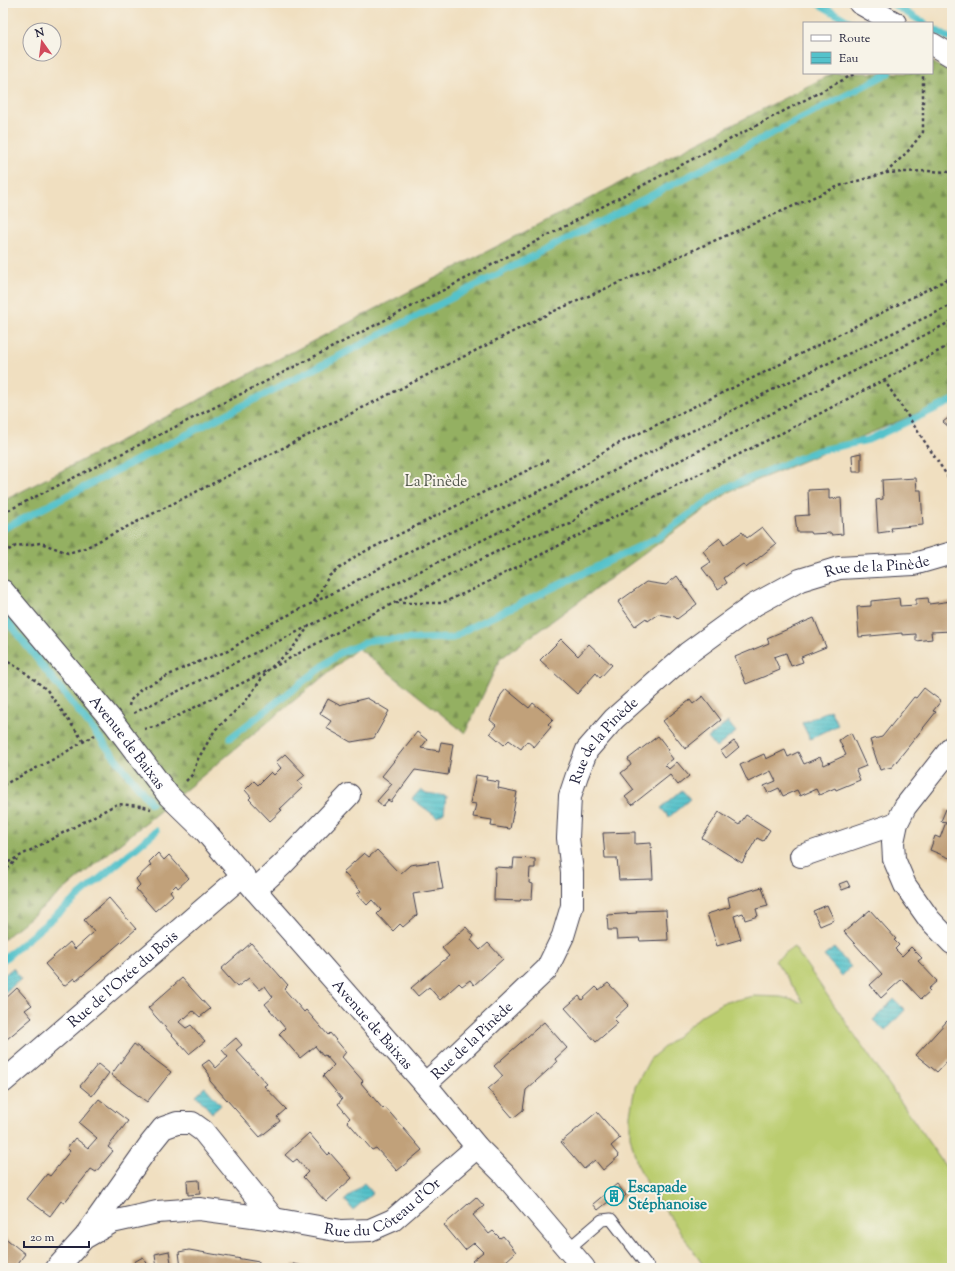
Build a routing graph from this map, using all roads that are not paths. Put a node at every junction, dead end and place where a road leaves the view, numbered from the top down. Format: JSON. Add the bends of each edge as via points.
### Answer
{"nodes":[{"id":1,"x":860,"y":3,"type":"edge"},
{"id":2,"x":893,"y":22,"type":"edge"},
{"id":3,"x":933,"y":45,"type":"edge"},
{"id":4,"x":952,"y":56,"type":"edge"},
{"id":5,"x":952,"y":553,"type":"edge"},
{"id":6,"x":3,"y":591,"type":"edge"},
{"id":7,"x":952,"y":747,"type":"edge"},
{"id":8,"x":349,"y":795,"type":"dead end"},
{"id":9,"x":898,"y":823,"type":"junction"},
{"id":10,"x":801,"y":856,"type":"dead end"},
{"id":11,"x":249,"y":883,"type":"junction"},
{"id":12,"x":952,"y":943,"type":"edge"},
{"id":13,"x":3,"y":1082,"type":"edge"},
{"id":14,"x":425,"y":1084,"type":"junction"},
{"id":15,"x":477,"y":1147,"type":"junction"},
{"id":16,"x":274,"y":1219,"type":"junction"},
{"id":17,"x":84,"y":1238,"type":"junction"},
{"id":18,"x":568,"y":1250,"type":"junction"},
{"id":19,"x":57,"y":1268,"type":"edge"},
{"id":20,"x":584,"y":1268,"type":"edge"},
{"id":21,"x":649,"y":1268,"type":"edge"}],
"edges":[{"from":1,"to":2,"type":"street"},
{"from":3,"to":4,"type":"street"},
{"from":5,"to":14,"type":"street","name":"Rue de la Pinède","via":[[914,564],[839,568],[800,580],[754,605],[688,653],[614,719],[587,750],[570,796],[568,838],[572,906],[563,936],[547,969]]},
{"from":6,"to":11,"type":"street","name":"Avenue de Baixas","via":[[122,726],[169,796],[205,831]]},
{"from":7,"to":9,"type":"street","via":[[905,807]]},
{"from":8,"to":11,"type":"street","via":[[282,865]]},
{"from":9,"to":10,"type":"street"},
{"from":9,"to":12,"type":"street","via":[[893,842],[894,859],[905,885],[929,919]]},
{"from":11,"to":13,"type":"street","name":"Rue de l'Orée du Bois"},
{"from":11,"to":14,"type":"street","name":"Avenue de Baixas"},
{"from":14,"to":15,"type":"street","name":"Avenue de Baixas"},
{"from":15,"to":16,"type":"street","name":"Rue du Côteau d'Or","via":[[393,1220],[370,1230],[341,1231]]},
{"from":15,"to":18,"type":"street","name":"Avenue de Baixas","via":[[504,1174]]},
{"from":16,"to":17,"type":"street","name":"Rue du Côteau d'Or","via":[[199,1209],[157,1212],[112,1222]]},
{"from":16,"to":17,"type":"street","name":"Rue du Côteau d'Or","via":[[204,1131],[192,1123],[177,1123],[163,1128]]},
{"from":17,"to":19,"type":"street","name":"Rue du Côteau d'Or"},
{"from":18,"to":20,"type":"street","name":"Avenue de Baixas"},
{"from":18,"to":21,"type":"lane","via":[[602,1220],[611,1219]]}]}
